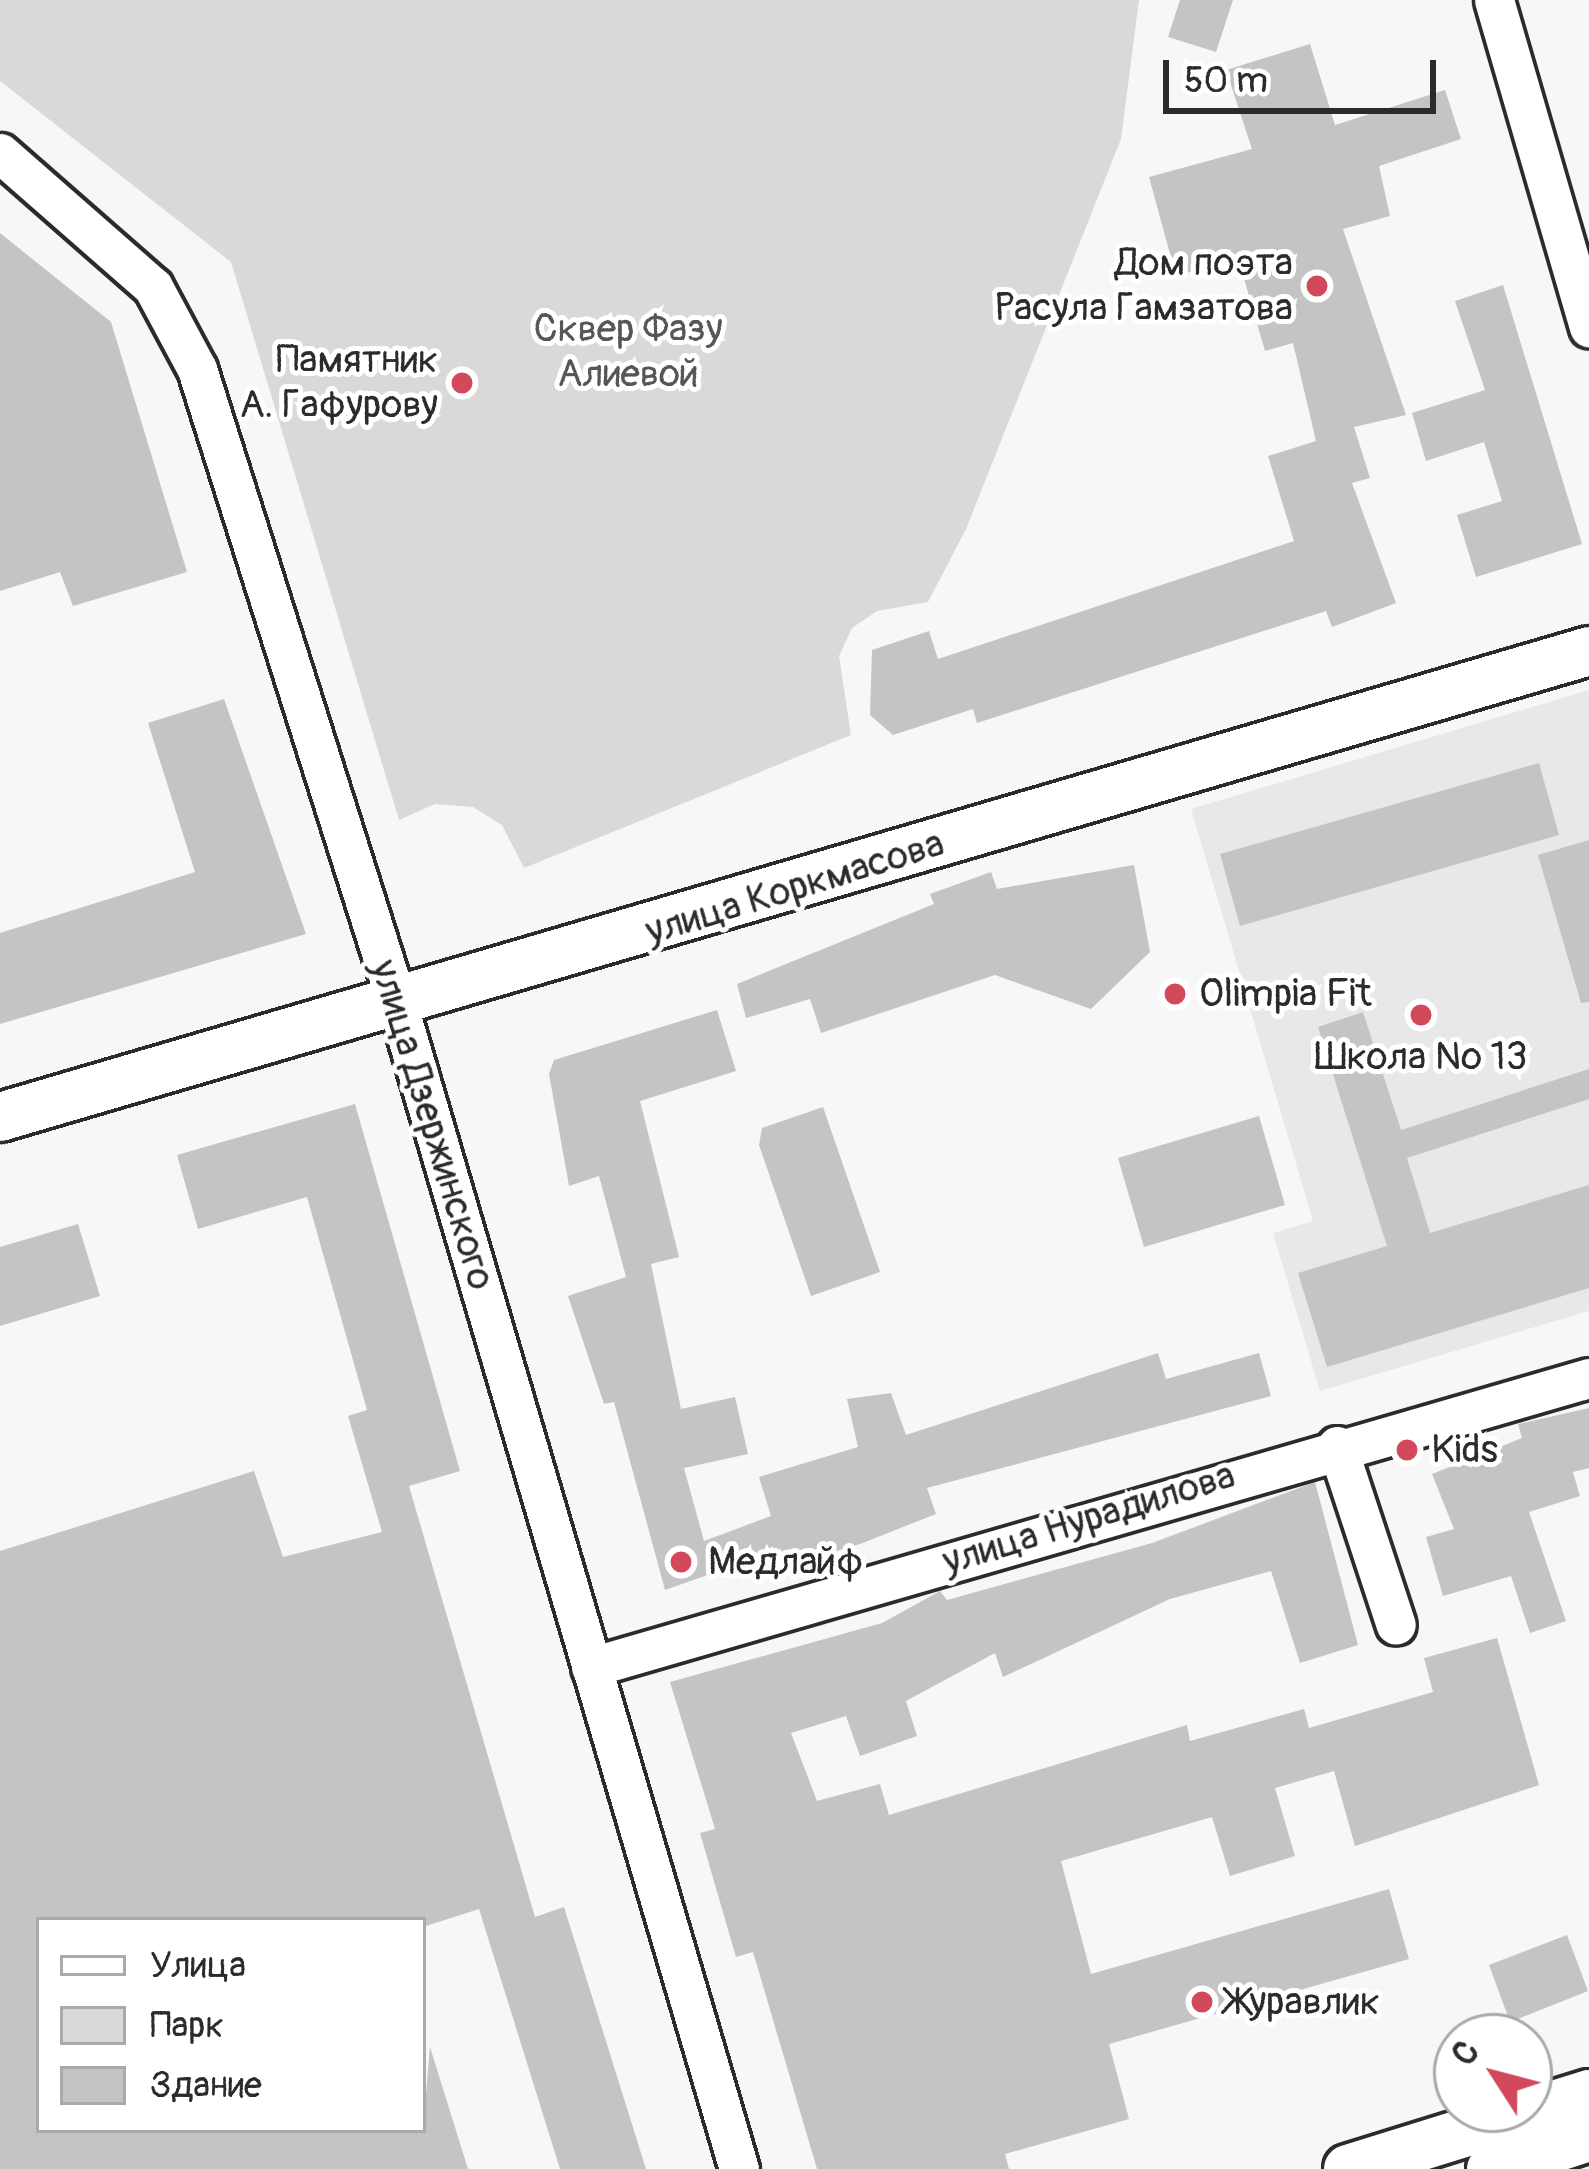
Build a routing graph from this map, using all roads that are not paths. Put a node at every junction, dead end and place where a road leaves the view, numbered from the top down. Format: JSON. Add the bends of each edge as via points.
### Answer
{"nodes":[{"id":1,"x":1494,"y":0,"type":"edge"},
{"id":2,"x":0,"y":153,"type":"edge"},
{"id":3,"x":1589,"y":328,"type":"edge"},
{"id":4,"x":1589,"y":651,"type":"edge"},
{"id":5,"x":398,"y":1006,"type":"junction"},
{"id":6,"x":0,"y":1117,"type":"edge"},
{"id":7,"x":1589,"y":1378,"type":"edge"},
{"id":8,"x":1337,"y":1446,"type":"junction"},
{"id":9,"x":1396,"y":1624,"type":"dead end"},
{"id":10,"x":591,"y":1667,"type":"junction"},
{"id":11,"x":1589,"y":2094,"type":"edge"},
{"id":12,"x":1589,"y":2138,"type":"edge"},
{"id":13,"x":739,"y":2169,"type":"edge"},
{"id":14,"x":1348,"y":2169,"type":"edge"},
{"id":15,"x":1491,"y":2169,"type":"edge"}],
"edges":[{"from":1,"to":3,"type":"street"},
{"from":2,"to":5,"type":"street","name":"улица Дзержинского","via":[[153,287],[197,369]]},
{"from":4,"to":5,"type":"main road","name":"улица Коркмасова"},
{"from":5,"to":6,"type":"main road","name":"улица Коркмасова"},
{"from":5,"to":10,"type":"street","name":"улица Дзержинского"},
{"from":7,"to":8,"type":"street","name":"улица Нурадилова"},
{"from":8,"to":9,"type":"street"},
{"from":8,"to":10,"type":"street","name":"улица Нурадилова"},
{"from":10,"to":13,"type":"street","name":"улица Дзержинского"},
{"from":11,"to":14,"type":"main road"},
{"from":12,"to":15,"type":"main road"}]}
